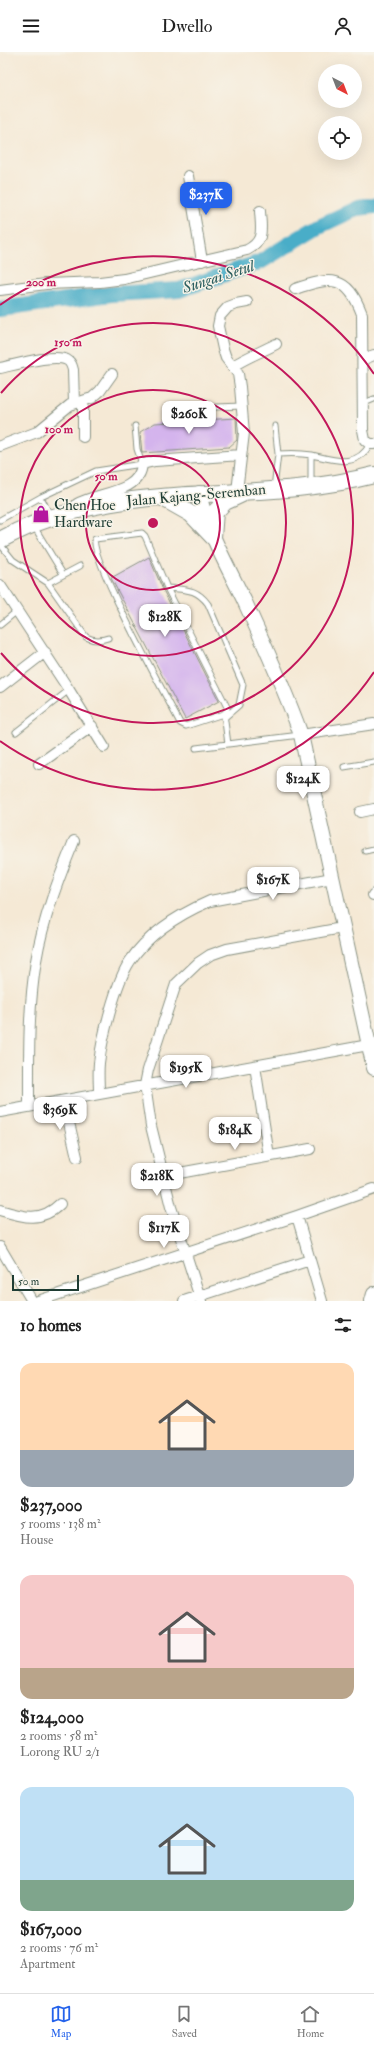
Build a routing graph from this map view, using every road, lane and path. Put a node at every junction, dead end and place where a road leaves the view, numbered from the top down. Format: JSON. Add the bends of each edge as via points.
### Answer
{"nodes":[{"id":1,"x":188,"y":176,"type":"dead end"},
{"id":2,"x":260,"y":211,"type":"dead end"},
{"id":3,"x":202,"y":261,"type":"junction"},
{"id":4,"x":295,"y":289,"type":"dead end"},
{"id":5,"x":0,"y":290,"type":"edge"},
{"id":6,"x":247,"y":302,"type":"dead end"},
{"id":7,"x":276,"y":344,"type":"dead end"},
{"id":8,"x":374,"y":355,"type":"edge"},
{"id":9,"x":364,"y":359,"type":"junction"},
{"id":10,"x":233,"y":366,"type":"junction"},
{"id":11,"x":0,"y":368,"type":"edge"},
{"id":12,"x":112,"y":374,"type":"dead end"},
{"id":13,"x":374,"y":399,"type":"edge"},
{"id":14,"x":78,"y":402,"type":"junction"},
{"id":15,"x":362,"y":404,"type":"junction"},
{"id":16,"x":241,"y":406,"type":"junction"},
{"id":17,"x":170,"y":409,"type":"dead end"},
{"id":18,"x":135,"y":426,"type":"dead end"},
{"id":19,"x":275,"y":426,"type":"dead end"},
{"id":20,"x":84,"y":437,"type":"dead end"},
{"id":21,"x":372,"y":444,"type":"edge"},
{"id":22,"x":0,"y":446,"type":"edge"},
{"id":23,"x":278,"y":454,"type":"junction"},
{"id":24,"x":241,"y":455,"type":"junction"},
{"id":25,"x":311,"y":455,"type":"junction"},
{"id":26,"x":142,"y":464,"type":"junction"},
{"id":27,"x":374,"y":475,"type":"edge"},
{"id":28,"x":311,"y":488,"type":"junction"},
{"id":29,"x":274,"y":489,"type":"junction"},
{"id":30,"x":242,"y":491,"type":"junction"},
{"id":31,"x":199,"y":493,"type":"junction"},
{"id":32,"x":41,"y":497,"type":"junction"},
{"id":33,"x":161,"y":497,"type":"junction"},
{"id":34,"x":58,"y":514,"type":"junction"},
{"id":35,"x":0,"y":520,"type":"edge"},
{"id":36,"x":33,"y":523,"type":"junction"},
{"id":37,"x":213,"y":537,"type":"junction"},
{"id":38,"x":0,"y":540,"type":"edge"},
{"id":39,"x":0,"y":544,"type":"edge"},
{"id":40,"x":80,"y":566,"type":"dead end"},
{"id":41,"x":63,"y":574,"type":"junction"},
{"id":42,"x":48,"y":583,"type":"junction"},
{"id":43,"x":0,"y":585,"type":"edge"},
{"id":44,"x":167,"y":588,"type":"junction"},
{"id":45,"x":18,"y":611,"type":"junction"},
{"id":46,"x":0,"y":625,"type":"edge"},
{"id":47,"x":108,"y":638,"type":"dead end"},
{"id":48,"x":45,"y":652,"type":"junction"},
{"id":49,"x":0,"y":686,"type":"edge"},
{"id":50,"x":69,"y":690,"type":"junction"},
{"id":51,"x":224,"y":716,"type":"junction"},
{"id":52,"x":374,"y":724,"type":"edge"},
{"id":53,"x":92,"y":726,"type":"junction"},
{"id":54,"x":16,"y":732,"type":"dead end"},
{"id":55,"x":301,"y":735,"type":"junction"},
{"id":56,"x":228,"y":744,"type":"junction"},
{"id":57,"x":104,"y":747,"type":"dead end"},
{"id":58,"x":196,"y":748,"type":"dead end"},
{"id":59,"x":374,"y":762,"type":"edge"},
{"id":60,"x":39,"y":764,"type":"dead end"},
{"id":61,"x":344,"y":767,"type":"dead end"},
{"id":62,"x":374,"y":809,"type":"edge"},
{"id":63,"x":360,"y":812,"type":"dead end"},
{"id":64,"x":74,"y":841,"type":"dead end"},
{"id":65,"x":374,"y":849,"type":"edge"},
{"id":66,"x":364,"y":852,"type":"dead end"},
{"id":67,"x":332,"y":878,"type":"junction"},
{"id":68,"x":342,"y":928,"type":"junction"},
{"id":69,"x":371,"y":1044,"type":"edge"},
{"id":70,"x":255,"y":1066,"type":"junction"},
{"id":71,"x":374,"y":1068,"type":"edge"},
{"id":72,"x":145,"y":1085,"type":"junction"},
{"id":73,"x":99,"y":1093,"type":"junction"},
{"id":74,"x":64,"y":1101,"type":"junction"},
{"id":75,"x":29,"y":1107,"type":"junction"},
{"id":76,"x":0,"y":1112,"type":"edge"},
{"id":77,"x":310,"y":1149,"type":"dead end"},
{"id":78,"x":269,"y":1156,"type":"junction"},
{"id":79,"x":77,"y":1157,"type":"dead end"},
{"id":80,"x":163,"y":1176,"type":"junction"},
{"id":81,"x":374,"y":1189,"type":"edge"},
{"id":82,"x":60,"y":1204,"type":"dead end"},
{"id":83,"x":0,"y":1210,"type":"edge"},
{"id":84,"x":297,"y":1216,"type":"junction"},
{"id":85,"x":0,"y":1247,"type":"edge"},
{"id":86,"x":186,"y":1253,"type":"junction"},
{"id":87,"x":310,"y":1260,"type":"junction"},
{"id":88,"x":374,"y":1294,"type":"edge"},
{"id":89,"x":200,"y":1298,"type":"edge"},
{"id":90,"x":32,"y":1301,"type":"edge"},
{"id":91,"x":38,"y":1301,"type":"edge"},
{"id":92,"x":184,"y":1301,"type":"edge"},
{"id":93,"x":322,"y":1301,"type":"edge"},
{"id":94,"x":372,"y":1301,"type":"edge"}],
"edges":[{"from":1,"to":3,"type":"street"},
{"from":2,"to":3,"type":"street","via":[[260,239],[256,246]]},
{"from":3,"to":5,"type":"street","via":[[124,279]]},
{"from":4,"to":9,"type":"street","via":[[319,281],[334,280],[348,288],[357,300],[362,314]]},
{"from":6,"to":10,"type":"street","via":[[228,307],[220,316],[218,326],[223,349]]},
{"from":7,"to":10,"type":"street"},
{"from":8,"to":9,"type":"street"},
{"from":9,"to":15,"type":"street"},
{"from":10,"to":16,"type":"street","via":[[238,374]]},
{"from":11,"to":14,"type":"street","via":[[46,359],[68,360],[72,365]]},
{"from":12,"to":14,"type":"street","via":[[92,398]]},
{"from":13,"to":15,"type":"lane"},
{"from":14,"to":20,"type":"street"},
{"from":14,"to":22,"type":"street","via":[[37,432]]},
{"from":15,"to":21,"type":"street","via":[[365,440]]},
{"from":16,"to":17,"type":"lane"},
{"from":16,"to":24,"type":"street","via":[[244,433]]},
{"from":18,"to":26,"type":"lane","via":[[137,449]]},
{"from":19,"to":23,"type":"lane"},
{"from":21,"to":25,"type":"lane","via":[[364,453],[349,461],[332,461]]},
{"from":23,"to":25,"type":"lane"},
{"from":23,"to":29,"type":"lane"},
{"from":24,"to":26,"type":"street"},
{"from":24,"to":30,"type":"street"},
{"from":25,"to":28,"type":"lane"},
{"from":26,"to":32,"type":"lane","via":[[96,471]]},
{"from":26,"to":34,"type":"street","via":[[138,476],[122,488],[82,501]]},
{"from":27,"to":28,"type":"main road","name":"Jalan Kajang-Seremban"},
{"from":28,"to":29,"type":"main road","name":"Jalan Kajang-Seremban"},
{"from":29,"to":30,"type":"main road","name":"Jalan Kajang-Seremban"},
{"from":30,"to":31,"type":"main road","name":"Jalan Kajang-Seremban"},
{"from":30,"to":37,"type":"main road","via":[[219,506],[214,518]]},
{"from":31,"to":33,"type":"main road","name":"Jalan Kajang-Seremban"},
{"from":31,"to":37,"type":"main road"},
{"from":32,"to":34,"type":"lane"},
{"from":32,"to":35,"type":"lane"},
{"from":33,"to":34,"type":"main road","name":"Jalan Kajang-Seremban","via":[[123,501]]},
{"from":33,"to":37,"type":"main road","via":[[191,514]]},
{"from":34,"to":36,"type":"main road","name":"Jalan Kajang-Seremban"},
{"from":36,"to":38,"type":"main road","name":"Jalan Kajang-Seremban"},
{"from":36,"to":41,"type":"lane"},
{"from":37,"to":55,"type":"main road","via":[[260,635]]},
{"from":39,"to":42,"type":"lane","via":[[13,560]]},
{"from":40,"to":41,"type":"lane"},
{"from":41,"to":42,"type":"lane"},
{"from":42,"to":47,"type":"lane","via":[[86,637],[101,641]]},
{"from":43,"to":45,"type":"street"},
{"from":44,"to":51,"type":"lane","via":[[227,707]]},
{"from":44,"to":51,"type":"lane","via":[[193,591],[201,595],[208,604],[243,685],[239,705]]},
{"from":44,"to":51,"type":"lane","via":[[144,535],[95,539],[94,547],[106,577],[180,723],[186,726]]},
{"from":45,"to":46,"type":"lane"},
{"from":45,"to":48,"type":"street"},
{"from":48,"to":49,"type":"street"},
{"from":48,"to":50,"type":"street"},
{"from":50,"to":53,"type":"street"},
{"from":50,"to":54,"type":"lane"},
{"from":51,"to":56,"type":"lane"},
{"from":52,"to":55,"type":"street"},
{"from":53,"to":57,"type":"street"},
{"from":53,"to":60,"type":"street"},
{"from":55,"to":56,"type":"lane"},
{"from":55,"to":67,"type":"main road"},
{"from":56,"to":58,"type":"lane"},
{"from":59,"to":61,"type":"lane"},
{"from":62,"to":63,"type":"street"},
{"from":64,"to":75,"type":"street","via":[[47,911],[36,960],[28,1037]]},
{"from":65,"to":66,"type":"lane"},
{"from":67,"to":68,"type":"main road"},
{"from":67,"to":73,"type":"street","via":[[210,901],[191,909],[155,934],[130,961],[122,977],[99,1062]]},
{"from":68,"to":69,"type":"main road"},
{"from":68,"to":72,"type":"street","via":[[227,949],[198,963],[176,984]]},
{"from":69,"to":70,"type":"street"},
{"from":69,"to":71,"type":"main road"},
{"from":70,"to":72,"type":"street"},
{"from":70,"to":78,"type":"street"},
{"from":72,"to":73,"type":"street"},
{"from":72,"to":80,"type":"street","via":[[151,1126]]},
{"from":73,"to":74,"type":"street"},
{"from":74,"to":75,"type":"street"},
{"from":74,"to":79,"type":"street"},
{"from":75,"to":76,"type":"street"},
{"from":77,"to":78,"type":"street"},
{"from":78,"to":80,"type":"street"},
{"from":80,"to":86,"type":"street"},
{"from":81,"to":84,"type":"street"},
{"from":82,"to":83,"type":"street","via":[[53,1211],[36,1218]]},
{"from":84,"to":86,"type":"street"},
{"from":84,"to":87,"type":"street"},
{"from":85,"to":90,"type":"street"},
{"from":86,"to":89,"type":"street"},
{"from":86,"to":91,"type":"street"},
{"from":87,"to":89,"type":"street"},
{"from":87,"to":93,"type":"street"},
{"from":88,"to":94,"type":"main road"},
{"from":89,"to":92,"type":"street"}]}
